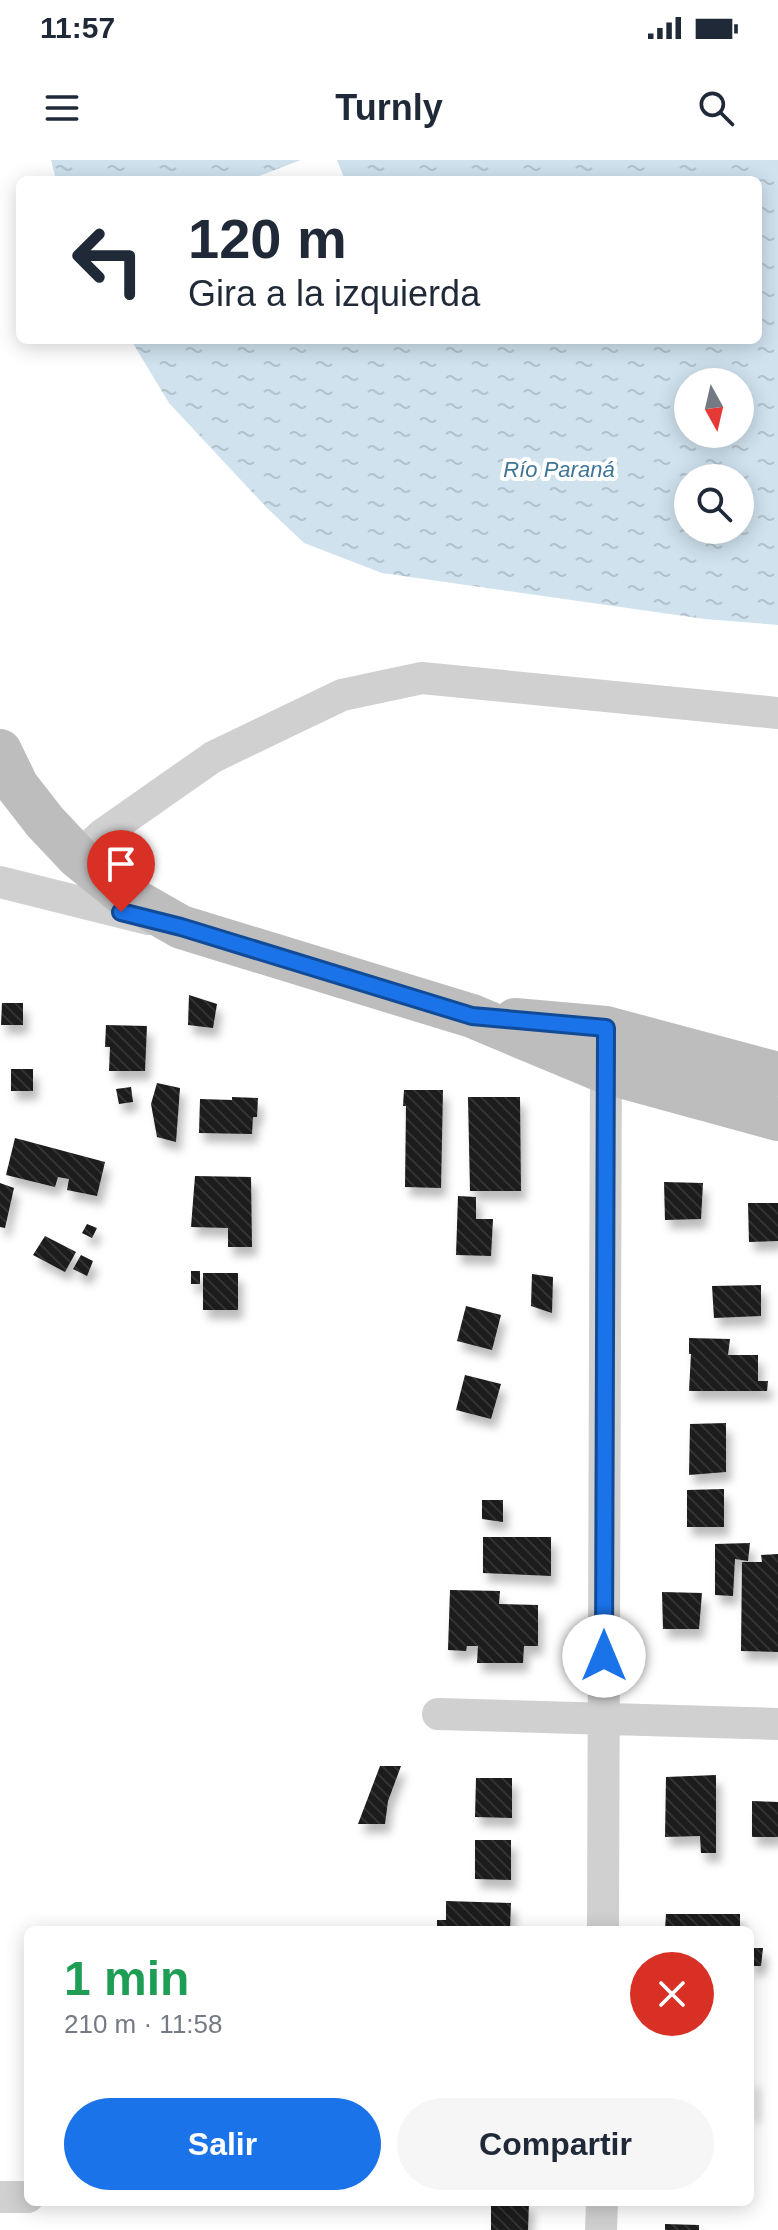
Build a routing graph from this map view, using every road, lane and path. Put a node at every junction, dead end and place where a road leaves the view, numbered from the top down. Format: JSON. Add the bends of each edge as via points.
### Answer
{"nodes":[{"id":1,"x":778,"y":713,"type":"edge"},
{"id":2,"x":0,"y":751,"type":"edge"},
{"id":3,"x":78,"y":857,"type":"junction"},
{"id":4,"x":0,"y":882,"type":"edge"},
{"id":5,"x":181,"y":927,"type":"junction"},
{"id":6,"x":472,"y":1016,"type":"junction"},
{"id":7,"x":606,"y":1028,"type":"junction"},
{"id":8,"x":606,"y":1072,"type":"junction"},
{"id":9,"x":778,"y":1074,"type":"edge"},
{"id":10,"x":778,"y":1119,"type":"edge"},
{"id":11,"x":438,"y":1714,"type":"dead end"},
{"id":12,"x":604,"y":1718,"type":"junction"},
{"id":13,"x":778,"y":1724,"type":"edge"},
{"id":14,"x":603,"y":1926,"type":"edge"},
{"id":15,"x":0,"y":2197,"type":"edge"},
{"id":16,"x":24,"y":2197,"type":"edge"},
{"id":17,"x":602,"y":2206,"type":"edge"},
{"id":18,"x":601,"y":2230,"type":"edge"}],
"edges":[{"from":1,"to":3,"type":"street","via":[[422,678],[342,695],[213,757]]},
{"from":2,"to":3,"type":"main road","via":[[17,786]]},
{"from":3,"to":5,"type":"main road","via":[[125,895]]},
{"from":4,"to":5,"type":"street"},
{"from":5,"to":6,"type":"main road"},
{"from":6,"to":7,"type":"main road"},
{"from":6,"to":8,"type":"main road"},
{"from":7,"to":8,"type":"street"},
{"from":7,"to":9,"type":"main road"},
{"from":8,"to":10,"type":"main road"},
{"from":8,"to":12,"type":"street"},
{"from":11,"to":12,"type":"street"},
{"from":12,"to":13,"type":"street"},
{"from":12,"to":14,"type":"street"},
{"from":15,"to":16,"type":"street"},
{"from":17,"to":18,"type":"street"}]}
